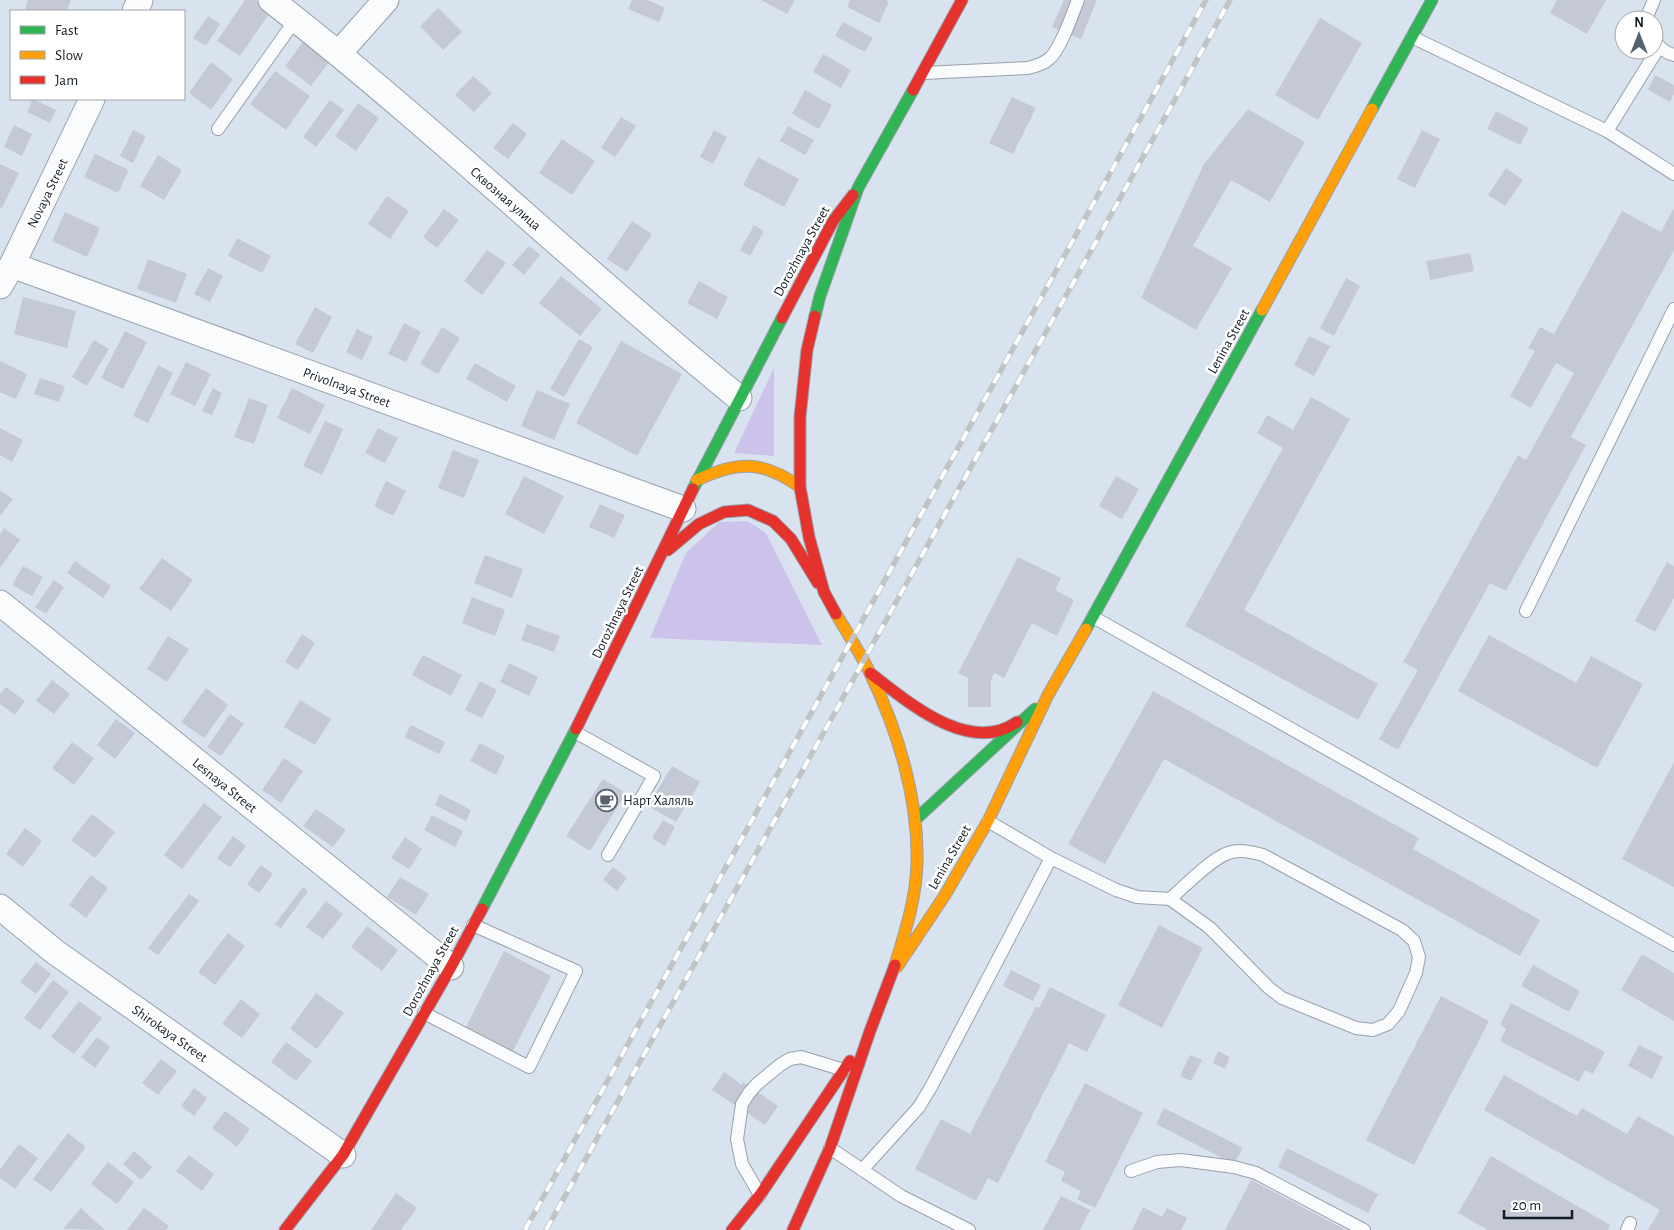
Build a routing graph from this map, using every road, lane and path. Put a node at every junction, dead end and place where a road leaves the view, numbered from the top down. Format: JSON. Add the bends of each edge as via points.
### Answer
{"nodes":[{"id":1,"x":272,"y":0,"type":"edge"},
{"id":2,"x":386,"y":0,"type":"edge"},
{"id":3,"x":962,"y":0,"type":"edge"},
{"id":4,"x":1078,"y":0,"type":"edge"},
{"id":5,"x":1432,"y":0,"type":"edge"},
{"id":6,"x":296,"y":19,"type":"junction"},
{"id":7,"x":1412,"y":37,"type":"junction"},
{"id":8,"x":339,"y":53,"type":"junction"},
{"id":9,"x":1647,"y":60,"type":"edge"},
{"id":10,"x":923,"y":72,"type":"junction"},
{"id":11,"x":92,"y":100,"type":"edge"},
{"id":12,"x":218,"y":129,"type":"dead end"},
{"id":13,"x":1607,"y":131,"type":"junction"},
{"id":14,"x":1674,"y":174,"type":"edge"},
{"id":15,"x":858,"y":188,"type":"junction"},
{"id":16,"x":12,"y":265,"type":"junction"},
{"id":17,"x":0,"y":286,"type":"edge"},
{"id":18,"x":820,"y":296,"type":"junction"},
{"id":19,"x":1674,"y":309,"type":"edge"},
{"id":20,"x":801,"y":320,"type":"dead end"},
{"id":21,"x":783,"y":343,"type":"dead end"},
{"id":22,"x":739,"y":398,"type":"junction"},
{"id":23,"x":697,"y":480,"type":"junction"},
{"id":24,"x":800,"y":487,"type":"junction"},
{"id":25,"x":683,"y":509,"type":"junction"},
{"id":26,"x":660,"y":558,"type":"junction"},
{"id":27,"x":824,"y":592,"type":"junction"},
{"id":28,"x":0,"y":603,"type":"edge"},
{"id":29,"x":1526,"y":611,"type":"dead end"},
{"id":30,"x":1093,"y":617,"type":"junction"},
{"id":31,"x":870,"y":673,"type":"junction"},
{"id":32,"x":1048,"y":695,"type":"junction"},
{"id":33,"x":1027,"y":717,"type":"junction"},
{"id":34,"x":575,"y":732,"type":"junction"},
{"id":35,"x":915,"y":820,"type":"junction"},
{"id":36,"x":988,"y":821,"type":"junction"},
{"id":37,"x":608,"y":855,"type":"dead end"},
{"id":38,"x":1051,"y":858,"type":"junction"},
{"id":39,"x":1170,"y":899,"type":"junction"},
{"id":40,"x":0,"y":907,"type":"edge"},
{"id":41,"x":473,"y":925,"type":"junction"},
{"id":42,"x":1674,"y":945,"type":"edge"},
{"id":43,"x":451,"y":967,"type":"junction"},
{"id":44,"x":893,"y":973,"type":"junction"},
{"id":45,"x":424,"y":1013,"type":"junction"},
{"id":46,"x":870,"y":1031,"type":"junction"},
{"id":47,"x":844,"y":1070,"type":"junction"},
{"id":48,"x":830,"y":1148,"type":"junction"},
{"id":49,"x":343,"y":1155,"type":"junction"},
{"id":50,"x":862,"y":1170,"type":"junction"},
{"id":51,"x":1131,"y":1171,"type":"dead end"},
{"id":52,"x":760,"y":1195,"type":"junction"},
{"id":53,"x":285,"y":1230,"type":"edge"},
{"id":54,"x":732,"y":1230,"type":"edge"},
{"id":55,"x":793,"y":1230,"type":"edge"},
{"id":56,"x":969,"y":1230,"type":"edge"},
{"id":57,"x":1364,"y":1230,"type":"edge"}],
"edges":[{"from":1,"to":6,"type":"street","name":"Сквозная улица"},
{"from":2,"to":8,"type":"street"},
{"from":3,"to":10,"type":"main road","name":"Dorozhnaya Street"},
{"from":4,"to":10,"type":"lane","via":[[1057,48],[1040,65]]},
{"from":5,"to":7,"type":"main road","name":"Lenina Street"},
{"from":6,"to":8,"type":"street","name":"Сквозная улица"},
{"from":6,"to":12,"type":"lane"},
{"from":7,"to":13,"type":"lane"},
{"from":7,"to":30,"type":"main road","name":"Lenina Street"},
{"from":8,"to":22,"type":"street","name":"Сквозная улица"},
{"from":9,"to":13,"type":"lane"},
{"from":10,"to":15,"type":"main road","name":"Dorozhnaya Street"},
{"from":11,"to":16,"type":"street","name":"Novaya Street"},
{"from":13,"to":14,"type":"lane"},
{"from":15,"to":18,"type":"main road"},
{"from":15,"to":22,"type":"main road","name":"Dorozhnaya Street","via":[[833,220]]},
{"from":16,"to":17,"type":"street","name":"Novaya Street"},
{"from":16,"to":25,"type":"street","name":"Privolnaya Street"},
{"from":18,"to":20,"type":"main road"},
{"from":18,"to":24,"type":"main road","via":[[808,350],[800,417]]},
{"from":19,"to":29,"type":"lane"},
{"from":21,"to":22,"type":"main road"},
{"from":22,"to":23,"type":"main road","name":"Dorozhnaya Street"},
{"from":23,"to":24,"type":"main road","via":[[718,470],[742,465],[765,468],[787,476]]},
{"from":23,"to":25,"type":"main road","name":"Dorozhnaya Street"},
{"from":24,"to":27,"type":"main road"},
{"from":25,"to":26,"type":"main road","name":"Dorozhnaya Street"},
{"from":26,"to":27,"type":"main road","via":[[699,524],[724,512],[748,510],[773,520],[791,539]]},
{"from":26,"to":34,"type":"main road","name":"Dorozhnaya Street"},
{"from":27,"to":31,"type":"main road"},
{"from":28,"to":43,"type":"street","name":"Lesnaya Street"},
{"from":30,"to":32,"type":"main road","name":"Lenina Street"},
{"from":30,"to":42,"type":"lane"},
{"from":31,"to":33,"type":"main road","name":"Lenina Street","via":[[931,718],[962,730],[1002,730]]},
{"from":31,"to":35,"type":"main road","via":[[895,732]]},
{"from":32,"to":33,"type":"main road","name":"Lenina Street"},
{"from":32,"to":36,"type":"main road","name":"Lenina Street"},
{"from":33,"to":35,"type":"main road","name":"Lenina Street"},
{"from":34,"to":37,"type":"lane","via":[[654,776]]},
{"from":34,"to":41,"type":"main road","name":"Dorozhnaya Street"},
{"from":35,"to":44,"type":"main road","via":[[917,865],[911,909]]},
{"from":36,"to":38,"type":"lane"},
{"from":36,"to":44,"type":"main road","name":"Lenina Street","via":[[945,895]]},
{"from":38,"to":39,"type":"lane","via":[[1116,890],[1137,897]]},
{"from":38,"to":50,"type":"lane","via":[[927,1094]]},
{"from":39,"to":39,"type":"lane","via":[[1228,853],[1246,851],[1263,855],[1402,930],[1414,941],[1417,949],[1416,973],[1399,1011],[1388,1024],[1372,1030],[1356,1028],[1282,998],[1210,928]]},
{"from":40,"to":49,"type":"street","name":"Shirokaya Street","via":[[56,952]]},
{"from":41,"to":43,"type":"main road","name":"Dorozhnaya Street"},
{"from":41,"to":45,"type":"lane","via":[[576,971],[528,1067]]},
{"from":43,"to":45,"type":"main road","name":"Dorozhnaya Street"},
{"from":44,"to":46,"type":"main road","name":"Lenina Street"},
{"from":45,"to":49,"type":"main road","name":"Dorozhnaya Street"},
{"from":46,"to":47,"type":"main road","name":"Lenina Street"},
{"from":46,"to":48,"type":"main road","name":"Lenina Street"},
{"from":47,"to":52,"type":"main road","name":"Lenina Street"},
{"from":47,"to":52,"type":"lane","via":[[801,1057],[790,1059],[749,1093],[742,1104],[737,1139],[742,1164]]},
{"from":48,"to":50,"type":"lane"},
{"from":48,"to":55,"type":"main road","name":"Lenina Street"},
{"from":49,"to":53,"type":"main road","name":"Dorozhnaya Street"},
{"from":50,"to":56,"type":"lane","via":[[901,1196]]},
{"from":51,"to":57,"type":"lane","via":[[1158,1162],[1181,1160],[1256,1172]]},
{"from":52,"to":54,"type":"main road","name":"Lenina Street"}]}
